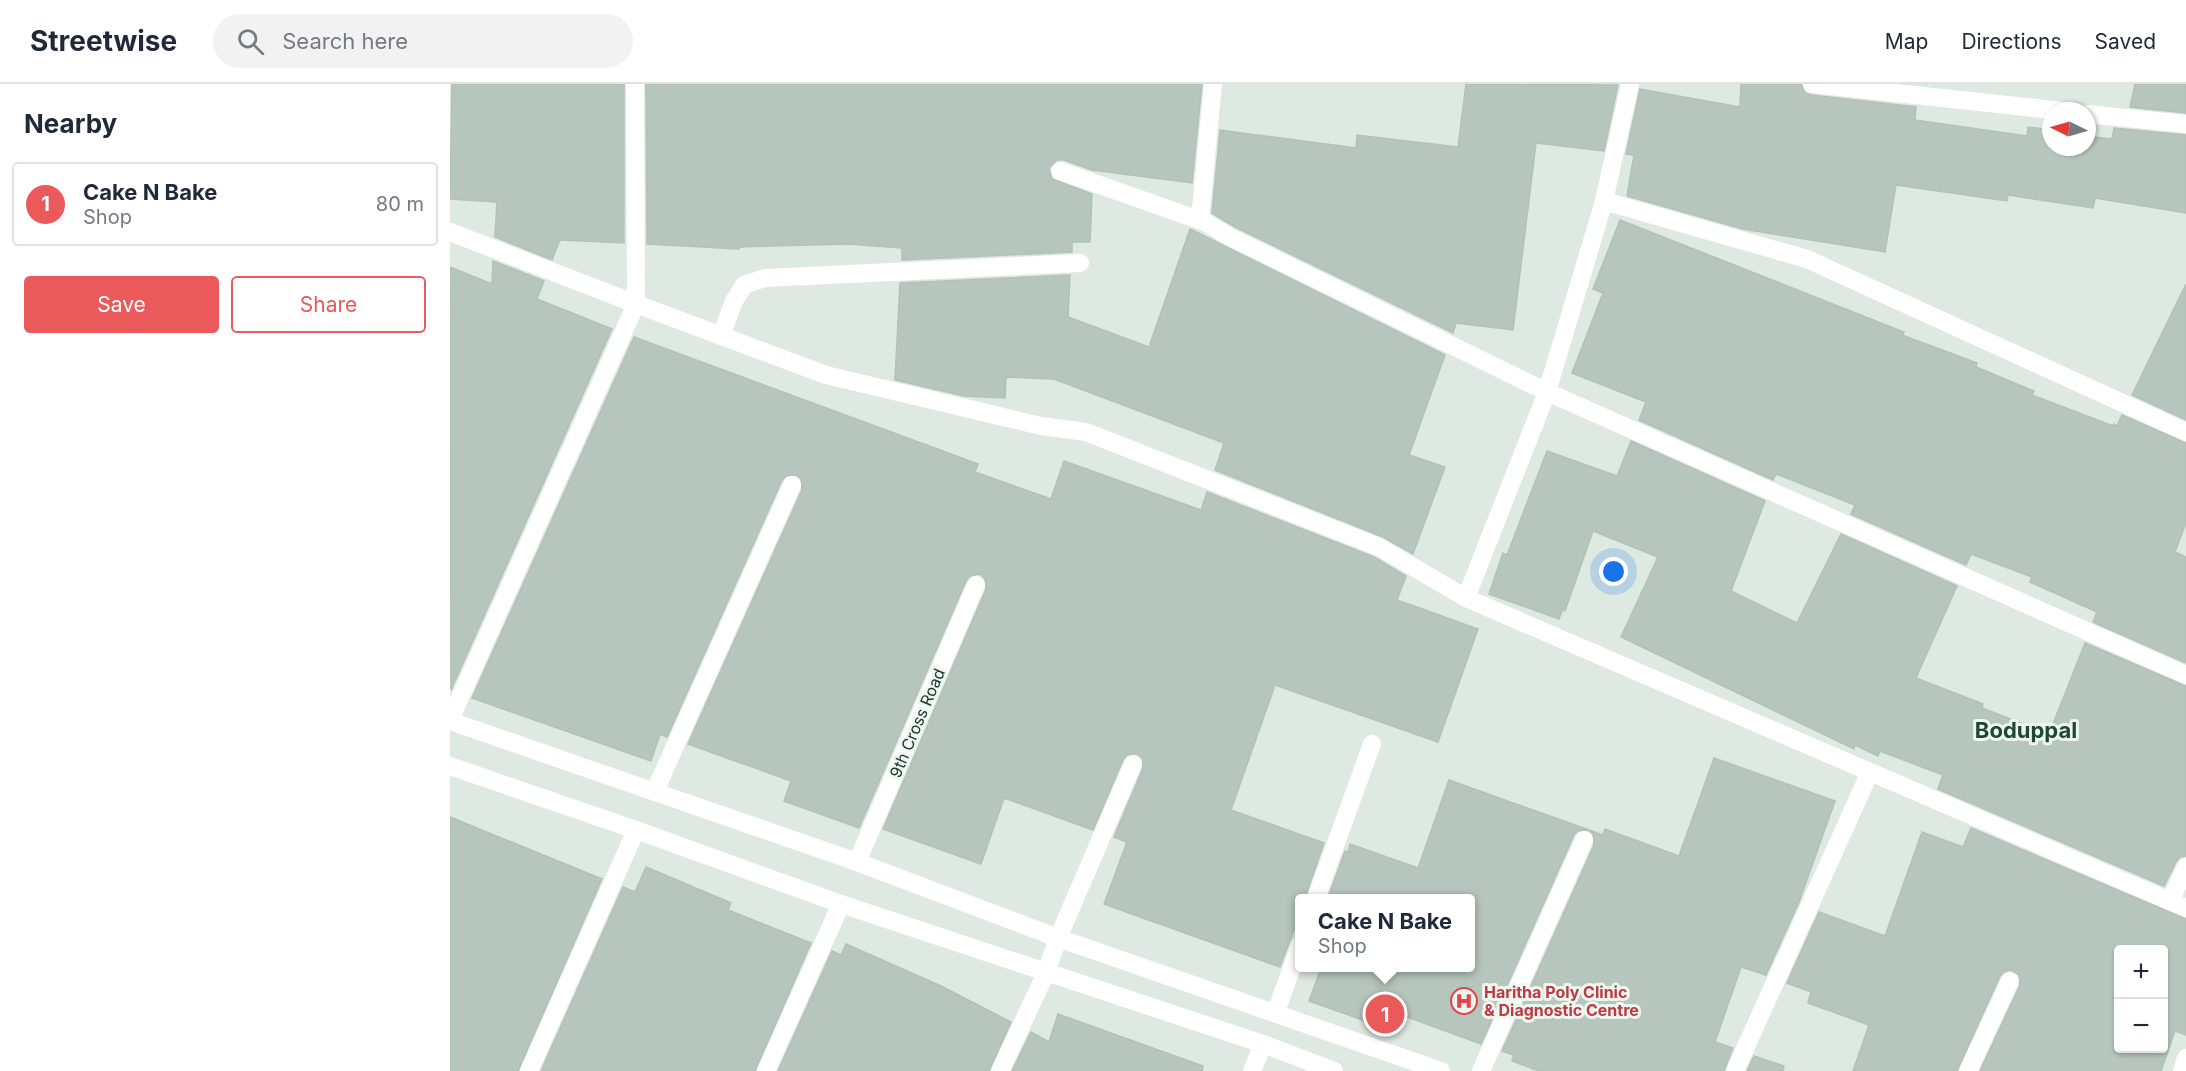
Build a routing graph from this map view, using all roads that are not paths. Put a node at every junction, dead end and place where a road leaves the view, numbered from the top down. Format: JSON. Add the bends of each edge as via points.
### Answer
{"nodes":[{"id":1,"x":635,"y":84,"type":"edge"},
{"id":2,"x":1213,"y":84,"type":"edge"},
{"id":3,"x":1630,"y":84,"type":"edge"},
{"id":4,"x":1812,"y":84,"type":"edge"},
{"id":5,"x":2042,"y":109,"type":"edge"},
{"id":6,"x":2096,"y":115,"type":"edge"},
{"id":7,"x":2186,"y":124,"type":"edge"},
{"id":8,"x":1060,"y":171,"type":"dead end"},
{"id":9,"x":1604,"y":201,"type":"junction"},
{"id":10,"x":1205,"y":222,"type":"junction"},
{"id":11,"x":450,"y":232,"type":"edge"},
{"id":12,"x":1080,"y":263,"type":"dead end"},
{"id":13,"x":636,"y":304,"type":"junction"},
{"id":14,"x":721,"y":336,"type":"junction"},
{"id":15,"x":1547,"y":392,"type":"junction"},
{"id":16,"x":2186,"y":432,"type":"edge"},
{"id":17,"x":792,"y":485,"type":"dead end"},
{"id":18,"x":976,"y":585,"type":"dead end"},
{"id":19,"x":1466,"y":598,"type":"junction"},
{"id":20,"x":2186,"y":675,"type":"edge"},
{"id":21,"x":450,"y":721,"type":"edge"},
{"id":22,"x":1371,"y":744,"type":"dead end"},
{"id":23,"x":1133,"y":764,"type":"dead end"},
{"id":24,"x":450,"y":766,"type":"edge"},
{"id":25,"x":1870,"y":772,"type":"junction"},
{"id":26,"x":654,"y":791,"type":"junction"},
{"id":27,"x":636,"y":830,"type":"junction"},
{"id":28,"x":1584,"y":840,"type":"dead end"},
{"id":29,"x":857,"y":862,"type":"junction"},
{"id":30,"x":2186,"y":867,"type":"edge"},
{"id":31,"x":1317,"y":894,"type":"edge"},
{"id":32,"x":841,"y":904,"type":"junction"},
{"id":33,"x":2178,"y":905,"type":"edge"},
{"id":34,"x":1058,"y":938,"type":"junction"},
{"id":35,"x":1295,"y":957,"type":"edge"},
{"id":36,"x":1046,"y":973,"type":"junction"},
{"id":37,"x":2010,"y":981,"type":"dead end"},
{"id":38,"x":1276,"y":1012,"type":"junction"},
{"id":39,"x":1263,"y":1044,"type":"junction"},
{"id":40,"x":2186,"y":1058,"type":"edge"},
{"id":41,"x":529,"y":1071,"type":"edge"},
{"id":42,"x":766,"y":1071,"type":"edge"},
{"id":43,"x":1000,"y":1071,"type":"edge"},
{"id":44,"x":1252,"y":1071,"type":"edge"},
{"id":45,"x":1334,"y":1071,"type":"edge"},
{"id":46,"x":1441,"y":1071,"type":"edge"},
{"id":47,"x":1481,"y":1071,"type":"edge"},
{"id":48,"x":1735,"y":1071,"type":"edge"},
{"id":49,"x":1968,"y":1071,"type":"edge"},
{"id":50,"x":2181,"y":1071,"type":"edge"}],
"edges":[{"from":1,"to":13,"type":"street"},
{"from":2,"to":10,"type":"street","via":[[1200,219]]},
{"from":3,"to":9,"type":"street"},
{"from":4,"to":5,"type":"street"},
{"from":6,"to":7,"type":"street"},
{"from":8,"to":10,"type":"street"},
{"from":9,"to":15,"type":"street"},
{"from":9,"to":16,"type":"street","via":[[1807,259]]},
{"from":10,"to":15,"type":"street"},
{"from":11,"to":13,"type":"street"},
{"from":12,"to":14,"type":"street","via":[[765,278],[744,285]]},
{"from":13,"to":14,"type":"street"},
{"from":13,"to":21,"type":"street"},
{"from":14,"to":19,"type":"street","via":[[826,375],[1041,426],[1086,432],[1379,547]]},
{"from":15,"to":19,"type":"street"},
{"from":15,"to":20,"type":"street"},
{"from":17,"to":26,"type":"street"},
{"from":18,"to":29,"type":"street","name":"9th Cross Road"},
{"from":19,"to":25,"type":"street"},
{"from":21,"to":26,"type":"street"},
{"from":22,"to":31,"type":"street"},
{"from":23,"to":34,"type":"street"},
{"from":24,"to":27,"type":"street"},
{"from":25,"to":33,"type":"street"},
{"from":25,"to":48,"type":"street"},
{"from":26,"to":29,"type":"street"},
{"from":27,"to":32,"type":"street"},
{"from":27,"to":41,"type":"street"},
{"from":28,"to":47,"type":"street"},
{"from":29,"to":34,"type":"street"},
{"from":30,"to":33,"type":"street"},
{"from":32,"to":36,"type":"street"},
{"from":32,"to":42,"type":"street"},
{"from":34,"to":36,"type":"street"},
{"from":34,"to":38,"type":"street"},
{"from":35,"to":38,"type":"street"},
{"from":36,"to":39,"type":"street"},
{"from":36,"to":43,"type":"street"},
{"from":37,"to":49,"type":"street"},
{"from":38,"to":46,"type":"street"},
{"from":39,"to":44,"type":"street"},
{"from":39,"to":45,"type":"street"},
{"from":40,"to":50,"type":"street"}]}
